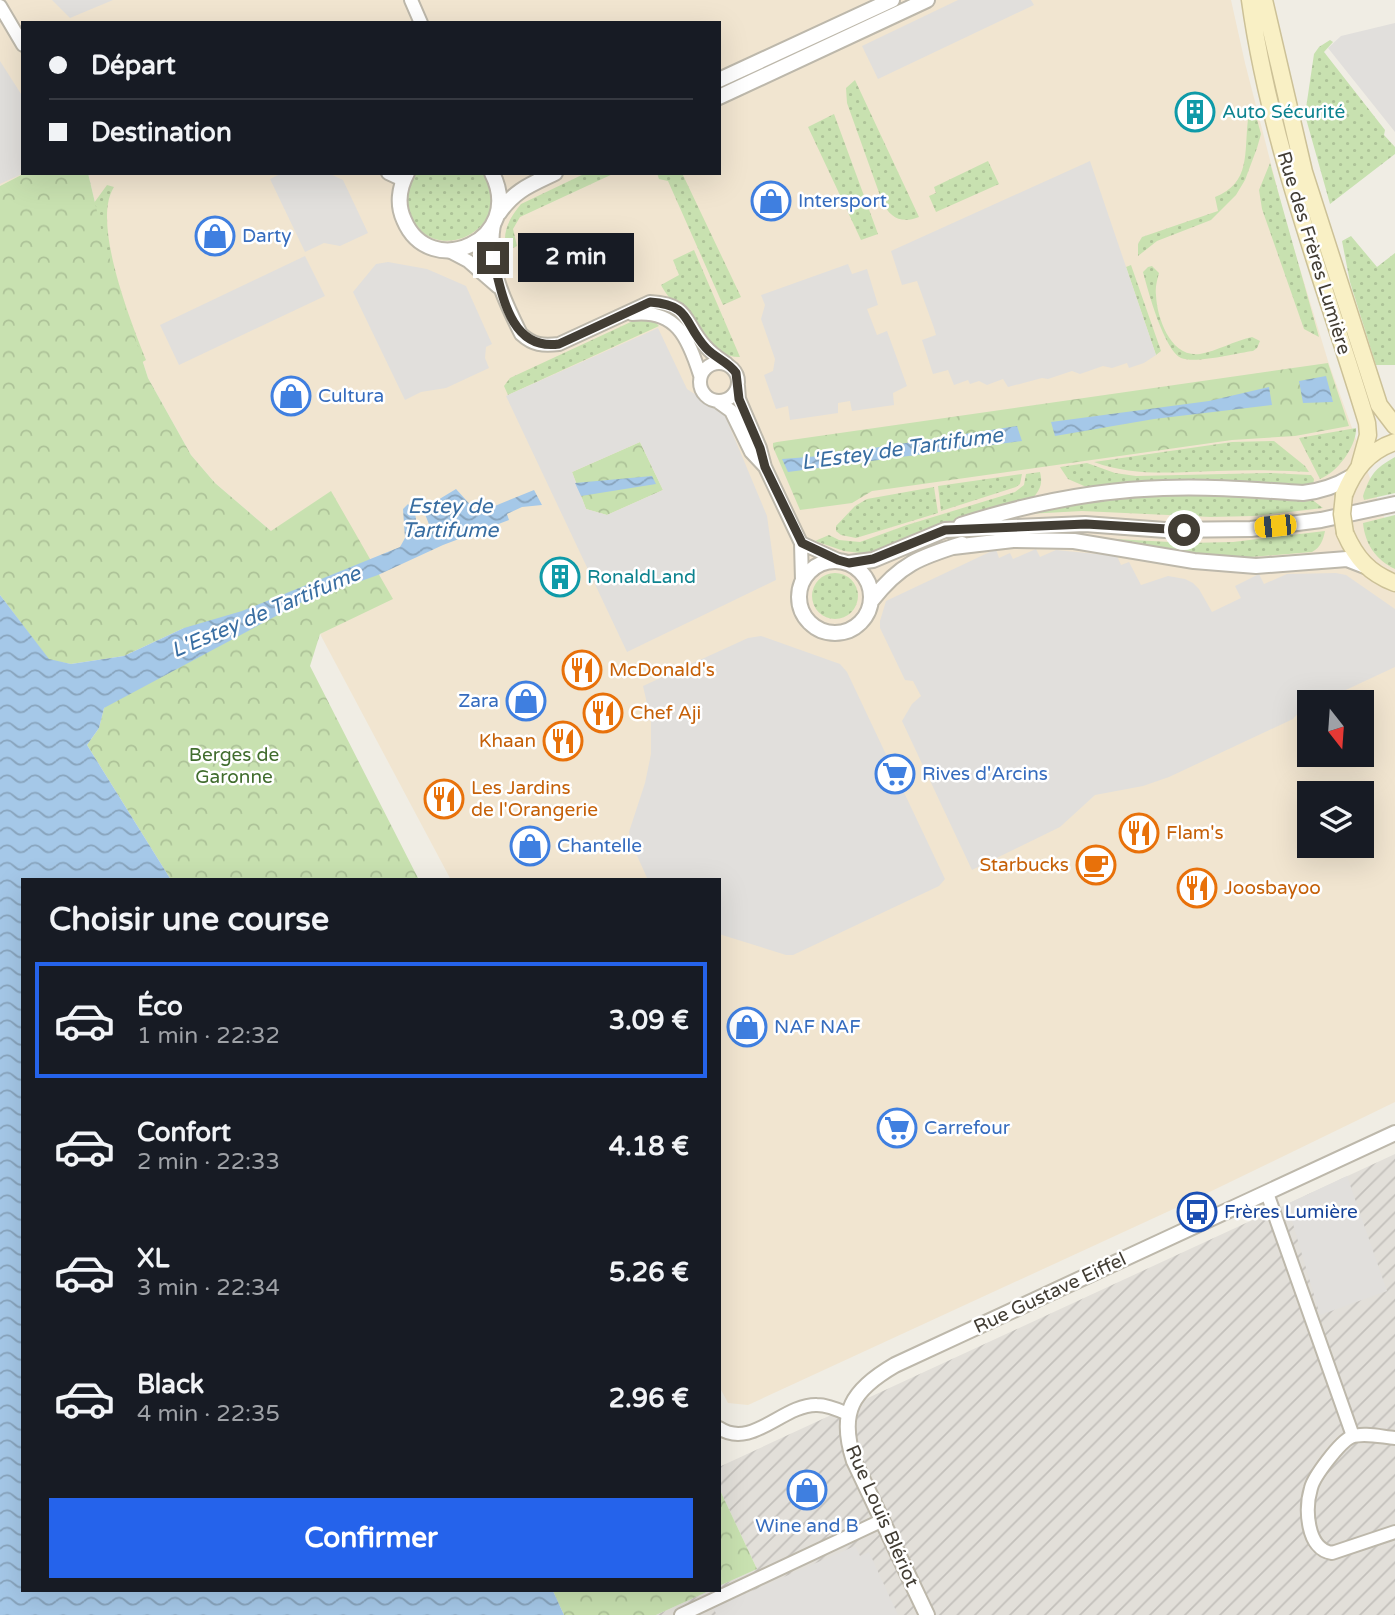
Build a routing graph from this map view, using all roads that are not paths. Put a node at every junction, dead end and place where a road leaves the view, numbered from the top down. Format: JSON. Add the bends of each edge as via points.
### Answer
{"nodes":[{"id":1,"x":411,"y":0,"type":"edge"},
{"id":2,"x":892,"y":0,"type":"edge"},
{"id":3,"x":927,"y":0,"type":"edge"},
{"id":4,"x":1250,"y":0,"type":"edge"},
{"id":5,"x":1264,"y":0,"type":"edge"},
{"id":6,"x":0,"y":6,"type":"edge"},
{"id":7,"x":420,"y":21,"type":"edge"},
{"id":8,"x":21,"y":42,"type":"edge"},
{"id":9,"x":721,"y":79,"type":"edge"},
{"id":10,"x":721,"y":96,"type":"edge"},
{"id":11,"x":493,"y":175,"type":"edge"},
{"id":12,"x":551,"y":175,"type":"edge"},
{"id":13,"x":405,"y":176,"type":"edge"},
{"id":14,"x":496,"y":219,"type":"junction"},
{"id":15,"x":446,"y":250,"type":"junction"},
{"id":16,"x":498,"y":287,"type":"junction"},
{"id":17,"x":621,"y":315,"type":"junction"},
{"id":18,"x":727,"y":364,"type":"junction"},
{"id":19,"x":700,"y":375,"type":"junction"},
{"id":20,"x":738,"y":386,"type":"junction"},
{"id":21,"x":717,"y":401,"type":"junction"},
{"id":22,"x":1395,"y":426,"type":"edge"},
{"id":23,"x":1395,"y":442,"type":"edge"},
{"id":24,"x":765,"y":467,"type":"junction"},
{"id":25,"x":1356,"y":470,"type":"junction"},
{"id":26,"x":1395,"y":505,"type":"edge"},
{"id":27,"x":1011,"y":529,"type":"junction"},
{"id":28,"x":945,"y":530,"type":"junction"},
{"id":29,"x":802,"y":543,"type":"junction"},
{"id":30,"x":953,"y":547,"type":"junction"},
{"id":31,"x":844,"y":561,"type":"junction"},
{"id":32,"x":1365,"y":566,"type":"junction"},
{"id":33,"x":802,"y":581,"type":"junction"},
{"id":34,"x":1395,"y":583,"type":"edge"},
{"id":35,"x":872,"y":600,"type":"junction"},
{"id":36,"x":1395,"y":1133,"type":"edge"},
{"id":37,"x":1267,"y":1193,"type":"junction"},
{"id":38,"x":848,"y":1414,"type":"junction"},
{"id":39,"x":721,"y":1429,"type":"edge"},
{"id":40,"x":1353,"y":1436,"type":"junction"},
{"id":41,"x":1395,"y":1438,"type":"edge"},
{"id":42,"x":883,"y":1520,"type":"junction"},
{"id":43,"x":1395,"y":1532,"type":"edge"},
{"id":44,"x":681,"y":1615,"type":"edge"},
{"id":45,"x":926,"y":1615,"type":"edge"}],
"edges":[{"from":1,"to":7,"type":"street"},
{"from":2,"to":9,"type":"street"},
{"from":3,"to":10,"type":"street"},
{"from":4,"to":25,"type":"main road","name":"Rue des Frères Lumière","via":[[1275,119],[1310,247],[1367,423],[1368,435]]},
{"from":5,"to":22,"type":"main road","name":"Rue des Frères Lumière","via":[[1317,215],[1379,405]]},
{"from":6,"to":8,"type":"street"},
{"from":11,"to":14,"type":"street","via":[[500,199]]},
{"from":12,"to":14,"type":"street","via":[[520,189]]},
{"from":13,"to":15,"type":"street","via":[[400,204],[407,227],[417,239]]},
{"from":14,"to":15,"type":"street","via":[[474,244]]},
{"from":14,"to":16,"type":"street","via":[[492,250]]},
{"from":15,"to":16,"type":"street","via":[[468,261]]},
{"from":16,"to":17,"type":"street","via":[[521,334],[535,344],[559,344]]},
{"from":17,"to":18,"type":"street","via":[[650,302],[675,306],[706,348]]},
{"from":17,"to":19,"type":"street","via":[[658,313],[672,321],[687,342]]},
{"from":18,"to":19,"type":"street","via":[[709,365]]},
{"from":18,"to":20,"type":"street","via":[[736,373]]},
{"from":19,"to":21,"type":"street","via":[[701,391]]},
{"from":20,"to":21,"type":"street","via":[[732,395]]},
{"from":20,"to":24,"type":"street"},
{"from":21,"to":24,"type":"street","via":[[731,411],[751,452]]},
{"from":23,"to":25,"type":"main road"},
{"from":24,"to":29,"type":"street"},
{"from":25,"to":28,"type":"street","via":[[1338,485],[1317,492],[1200,487],[1115,491],[1006,510]]},
{"from":25,"to":32,"type":"main road","name":"Rue des Frères Lumière","bridge":true,"via":[[1344,495],[1342,514],[1345,533]]},
{"from":26,"to":27,"type":"street","via":[[1251,529],[1165,530],[1086,524]]},
{"from":27,"to":28,"type":"street"},
{"from":27,"to":30,"type":"street"},
{"from":28,"to":31,"type":"street","via":[[873,559]]},
{"from":29,"to":31,"type":"street"},
{"from":29,"to":33,"type":"street"},
{"from":30,"to":32,"type":"street","via":[[1013,540],[1074,541],[1194,561],[1256,566],[1347,559]]},
{"from":30,"to":35,"type":"street","via":[[903,567]]},
{"from":31,"to":33,"type":"street","via":[[817,565]]},
{"from":31,"to":35,"type":"street","via":[[866,578]]},
{"from":32,"to":34,"type":"main road"},
{"from":33,"to":35,"type":"street","via":[[802,614],[824,632],[855,628],[869,612]]},
{"from":36,"to":37,"type":"street","name":"Rue Gustave Eiffel"},
{"from":37,"to":38,"type":"street","name":"Rue Gustave Eiffel","via":[[895,1365],[861,1390]]},
{"from":37,"to":40,"type":"street"},
{"from":38,"to":39,"type":"street","via":[[818,1405],[739,1435]]},
{"from":38,"to":42,"type":"street","name":"Rue Louis Blériot","via":[[846,1429],[854,1461]]},
{"from":40,"to":41,"type":"street"},
{"from":40,"to":43,"type":"street","via":[[1335,1452],[1311,1487],[1307,1513],[1317,1546],[1332,1553]]},
{"from":42,"to":44,"type":"street"},
{"from":42,"to":45,"type":"street","name":"Rue Louis Blériot"}]}
